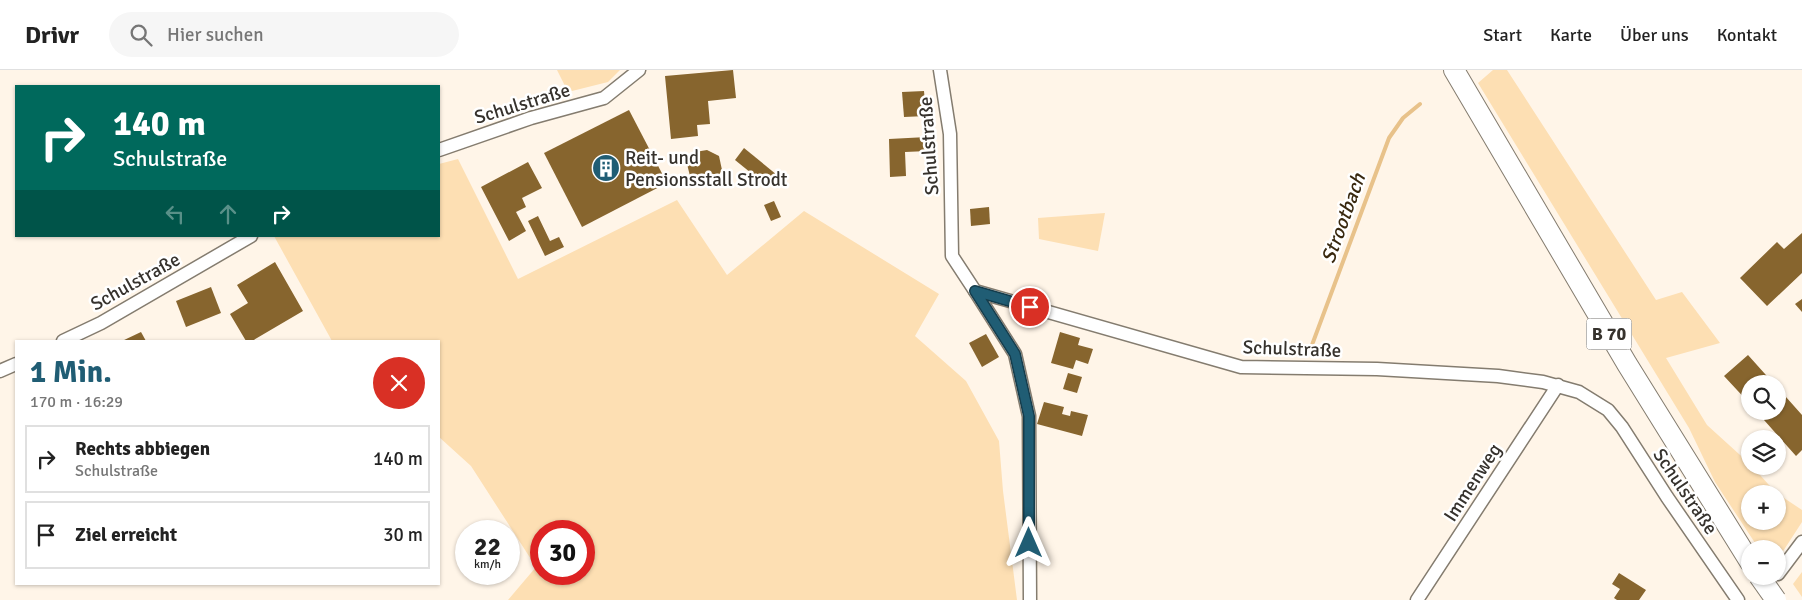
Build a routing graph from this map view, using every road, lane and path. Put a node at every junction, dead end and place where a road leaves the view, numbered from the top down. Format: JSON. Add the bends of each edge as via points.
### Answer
{"nodes":[{"id":1,"x":639,"y":70,"type":"edge"},
{"id":2,"x":940,"y":70,"type":"edge"},
{"id":3,"x":1454,"y":70,"type":"edge"},
{"id":4,"x":440,"y":150,"type":"edge"},
{"id":5,"x":249,"y":237,"type":"edge"},
{"id":6,"x":975,"y":291,"type":"junction"},
{"id":7,"x":65,"y":340,"type":"edge"},
{"id":8,"x":15,"y":364,"type":"edge"},
{"id":9,"x":0,"y":371,"type":"edge"},
{"id":10,"x":1558,"y":385,"type":"junction"},
{"id":11,"x":1802,"y":542,"type":"edge"},
{"id":12,"x":1741,"y":548,"type":"edge"},
{"id":13,"x":1786,"y":563,"type":"edge"},
{"id":14,"x":1766,"y":585,"type":"edge"},
{"id":15,"x":1771,"y":585,"type":"edge"},
{"id":16,"x":1030,"y":600,"type":"edge"},
{"id":17,"x":1417,"y":600,"type":"edge"},
{"id":18,"x":1738,"y":600,"type":"edge"},
{"id":19,"x":1763,"y":600,"type":"edge"},
{"id":20,"x":1776,"y":600,"type":"edge"}],
"edges":[{"from":1,"to":4,"type":"street","name":"Schulstraße","via":[[604,98],[531,118]]},
{"from":2,"to":6,"type":"street","name":"Schulstraße","via":[[950,134],[952,256]]},
{"from":3,"to":12,"type":"main road","number":"B 70","via":[[1627,364]]},
{"from":5,"to":7,"type":"street","name":"Schulstraße","via":[[101,323]]},
{"from":6,"to":10,"type":"street","name":"Schulstraße","via":[[1241,367],[1377,368],[1498,376]]},
{"from":6,"to":16,"type":"street","via":[[1015,354],[1029,416]]},
{"from":8,"to":9,"type":"street"},
{"from":10,"to":17,"type":"street","name":"Immenweg"},
{"from":10,"to":18,"type":"street","name":"Schulstraße","via":[[1579,392],[1608,410]]},
{"from":11,"to":13,"type":"street"},
{"from":14,"to":20,"type":"main road","bridge":true},
{"from":15,"to":19,"type":"street"}]}
